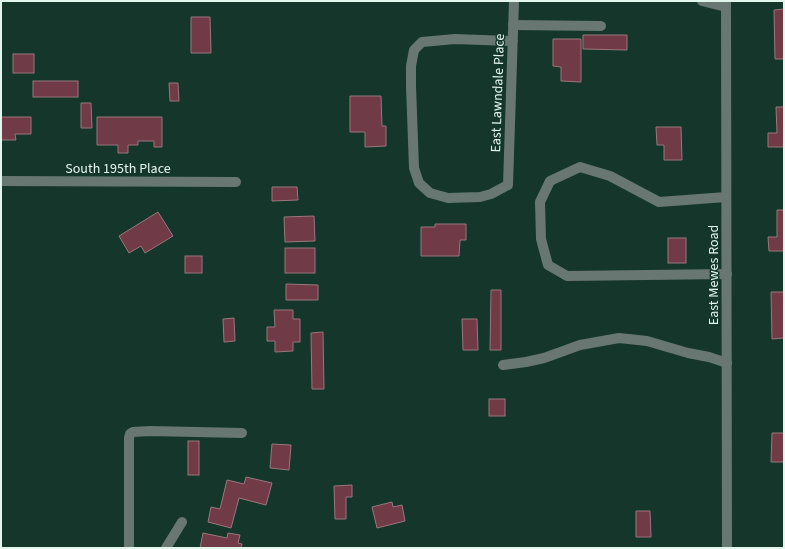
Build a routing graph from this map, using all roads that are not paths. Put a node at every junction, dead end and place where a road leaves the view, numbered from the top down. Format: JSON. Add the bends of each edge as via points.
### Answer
{"nodes":[{"id":1,"x":514,"y":1,"type":"edge"},
{"id":2,"x":702,"y":1,"type":"edge"},
{"id":3,"x":726,"y":4,"type":"edge"},
{"id":4,"x":513,"y":25,"type":"junction"},
{"id":5,"x":601,"y":26,"type":"dead end"},
{"id":6,"x":513,"y":41,"type":"junction"},
{"id":7,"x":1,"y":181,"type":"edge"},
{"id":8,"x":236,"y":182,"type":"dead end"},
{"id":9,"x":726,"y":197,"type":"junction"},
{"id":10,"x":727,"y":274,"type":"junction"},
{"id":11,"x":727,"y":363,"type":"junction"},
{"id":12,"x":503,"y":365,"type":"dead end"},
{"id":13,"x":242,"y":433,"type":"dead end"},
{"id":14,"x":182,"y":522,"type":"dead end"},
{"id":15,"x":129,"y":548,"type":"edge"},
{"id":16,"x":166,"y":548,"type":"edge"},
{"id":17,"x":727,"y":548,"type":"edge"}],
"edges":[{"from":1,"to":4,"type":"street","name":"East Lawndale Place"},
{"from":2,"to":3,"type":"street"},
{"from":3,"to":9,"type":"street","name":"East Mewes Road"},
{"from":4,"to":5,"type":"street"},
{"from":4,"to":6,"type":"street","name":"East Lawndale Place"},
{"from":6,"to":6,"type":"street","name":"East Lawndale Place","via":[[508,185],[480,197],[448,198],[430,193],[418,183],[414,168],[411,86],[414,50],[422,42],[455,39]]},
{"from":7,"to":8,"type":"street","name":"South 195th Place"},
{"from":9,"to":10,"type":"street","name":"East Mewes Road"},
{"from":9,"to":10,"type":"street","via":[[660,202],[610,176],[580,167],[550,181],[540,202],[541,239],[548,265],[567,276]]},
{"from":10,"to":11,"type":"street","name":"East Mewes Road"},
{"from":11,"to":12,"type":"street","via":[[647,341],[619,338],[580,345],[544,358]]},
{"from":11,"to":17,"type":"street","name":"East Mewes Road"},
{"from":13,"to":15,"type":"street","via":[[150,431],[130,434]]},
{"from":14,"to":16,"type":"street"}]}
